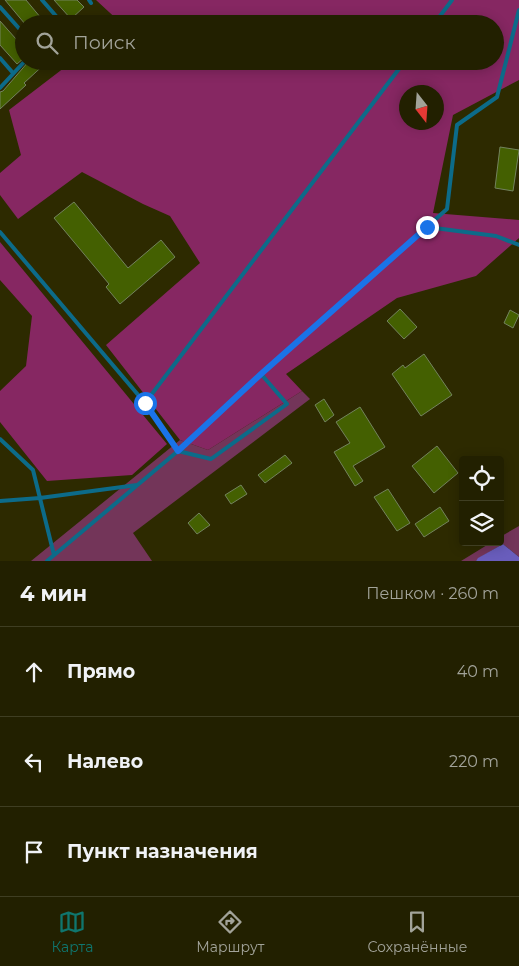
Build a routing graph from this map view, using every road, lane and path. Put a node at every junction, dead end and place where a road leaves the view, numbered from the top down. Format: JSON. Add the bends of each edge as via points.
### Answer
{"nodes":[{"id":1,"x":42,"y":0,"type":"edge"},
{"id":2,"x":452,"y":0,"type":"edge"},
{"id":3,"x":0,"y":7,"type":"edge"},
{"id":4,"x":519,"y":10,"type":"edge"},
{"id":5,"x":55,"y":15,"type":"edge"},
{"id":6,"x":441,"y":15,"type":"edge"},
{"id":7,"x":15,"y":24,"type":"edge"},
{"id":8,"x":0,"y":58,"type":"edge"},
{"id":9,"x":16,"y":70,"type":"edge"},
{"id":10,"x":398,"y":70,"type":"edge"},
{"id":11,"x":13,"y":73,"type":"junction"},
{"id":12,"x":0,"y":88,"type":"edge"},
{"id":13,"x":427,"y":227,"type":"junction"},
{"id":14,"x":0,"y":232,"type":"edge"},
{"id":15,"x":519,"y":245,"type":"edge"},
{"id":16,"x":261,"y":374,"type":"junction"},
{"id":17,"x":145,"y":403,"type":"junction"},
{"id":18,"x":0,"y":439,"type":"edge"},
{"id":19,"x":178,"y":451,"type":"junction"},
{"id":20,"x":137,"y":485,"type":"junction"},
{"id":21,"x":40,"y":498,"type":"junction"},
{"id":22,"x":0,"y":502,"type":"edge"},
{"id":23,"x":54,"y":555,"type":"junction"},
{"id":24,"x":47,"y":561,"type":"edge"}],
"edges":[{"from":1,"to":5,"type":"lane"},
{"from":2,"to":6,"type":"lane"},
{"from":3,"to":7,"type":"lane"},
{"from":4,"to":13,"type":"lane","via":[[498,97],[457,125],[447,209]]},
{"from":8,"to":11,"type":"lane"},
{"from":9,"to":11,"type":"lane"},
{"from":10,"to":17,"type":"lane"},
{"from":11,"to":12,"type":"lane"},
{"from":13,"to":15,"type":"lane","via":[[496,236]]},
{"from":13,"to":16,"type":"lane"},
{"from":14,"to":17,"type":"lane"},
{"from":16,"to":19,"type":"lane"},
{"from":16,"to":19,"type":"lane","via":[[287,404],[210,459]]},
{"from":17,"to":19,"type":"lane"},
{"from":18,"to":21,"type":"lane","via":[[33,470]]},
{"from":19,"to":20,"type":"lane"},
{"from":20,"to":21,"type":"lane"},
{"from":20,"to":23,"type":"lane"},
{"from":21,"to":22,"type":"lane"},
{"from":21,"to":23,"type":"lane"},
{"from":23,"to":24,"type":"lane"}]}
